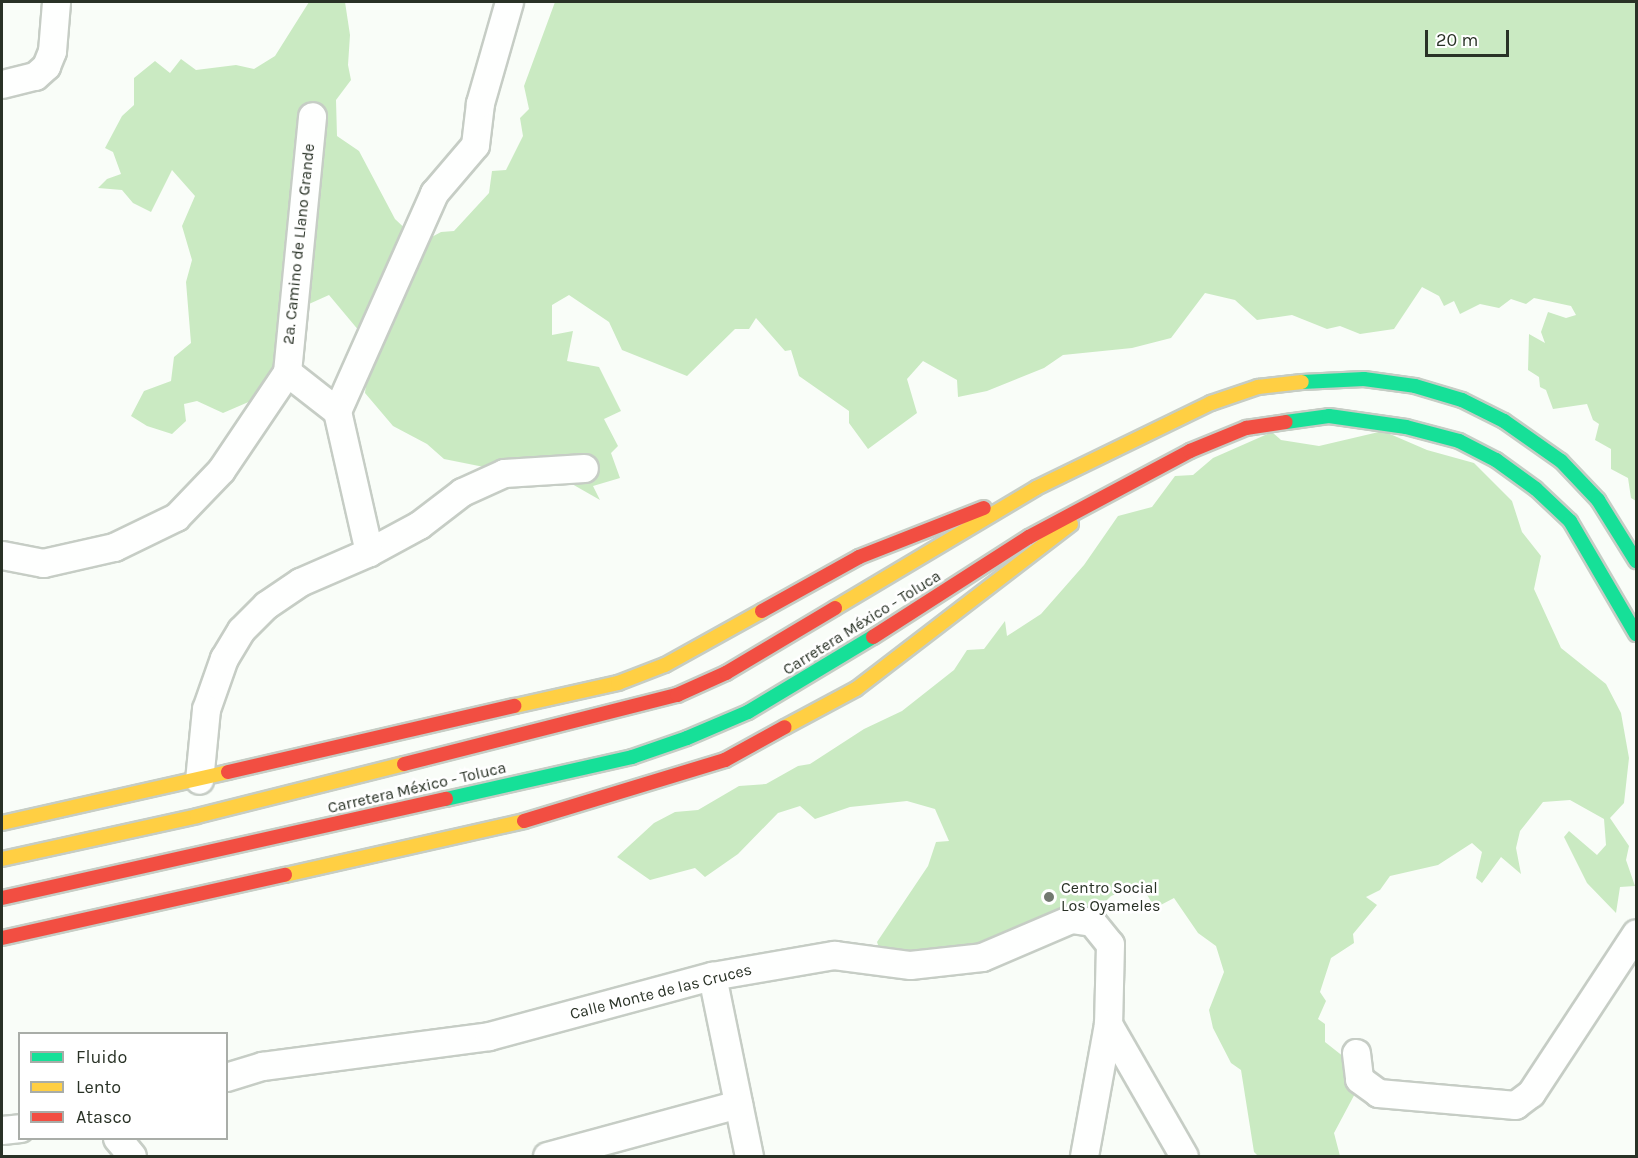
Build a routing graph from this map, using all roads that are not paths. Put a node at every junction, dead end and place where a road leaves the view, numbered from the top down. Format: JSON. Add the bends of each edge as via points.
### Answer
{"nodes":[{"id":1,"x":56,"y":2,"type":"edge"},
{"id":2,"x":509,"y":2,"type":"edge"},
{"id":3,"x":2,"y":84,"type":"edge"},
{"id":4,"x":312,"y":116,"type":"dead end"},
{"id":5,"x":287,"y":372,"type":"junction"},
{"id":6,"x":337,"y":411,"type":"junction"},
{"id":7,"x":584,"y":468,"type":"dead end"},
{"id":8,"x":1036,"y":488,"type":"junction"},
{"id":9,"x":1104,"y":497,"type":"junction"},
{"id":10,"x":369,"y":552,"type":"junction"},
{"id":11,"x":2,"y":555,"type":"edge"},
{"id":12,"x":1636,"y":561,"type":"edge"},
{"id":13,"x":1636,"y":634,"type":"edge"},
{"id":14,"x":199,"y":780,"type":"junction"},
{"id":15,"x":2,"y":823,"type":"edge"},
{"id":16,"x":2,"y":859,"type":"edge"},
{"id":17,"x":2,"y":898,"type":"edge"},
{"id":18,"x":1636,"y":933,"type":"edge"},
{"id":19,"x":2,"y":938,"type":"edge"},
{"id":20,"x":712,"y":976,"type":"junction"},
{"id":21,"x":1108,"y":1024,"type":"junction"},
{"id":22,"x":1356,"y":1053,"type":"dead end"},
{"id":23,"x":228,"y":1076,"type":"edge"},
{"id":24,"x":738,"y":1104,"type":"junction"},
{"id":25,"x":18,"y":1128,"type":"edge"},
{"id":26,"x":2,"y":1130,"type":"edge"},
{"id":27,"x":119,"y":1140,"type":"edge"},
{"id":28,"x":132,"y":1156,"type":"edge"},
{"id":29,"x":547,"y":1156,"type":"edge"},
{"id":30,"x":749,"y":1156,"type":"edge"},
{"id":31,"x":1084,"y":1156,"type":"edge"},
{"id":32,"x":1184,"y":1156,"type":"edge"}],
"edges":[{"from":1,"to":3,"type":"street","via":[[52,51],[46,66],[35,76]]},
{"from":2,"to":6,"type":"street","via":[[480,103],[475,145],[434,193]]},
{"from":4,"to":5,"type":"street","name":"2a. Camino de Llano Grande"},
{"from":5,"to":6,"type":"street"},
{"from":5,"to":11,"type":"street","via":[[221,470],[176,517],[140,538],[53,561],[43,563]]},
{"from":6,"to":10,"type":"street"},
{"from":7,"to":10,"type":"street","via":[[504,474],[462,492],[419,525]]},
{"from":8,"to":12,"type":"main road","name":"Carretera México - Toluca","via":[[1210,403],[1258,387],[1324,379],[1364,379],[1415,386],[1462,400],[1534,440],[1598,500]]},
{"from":8,"to":14,"type":"main road","via":[[859,557],[664,665],[618,683]]},
{"from":8,"to":16,"type":"main road","name":"Carretera México - Toluca","via":[[726,673],[677,695],[197,816]]},
{"from":9,"to":13,"type":"main road","name":"Carretera México - Toluca","via":[[1190,451],[1246,428],[1329,416],[1406,427],[1460,441],[1554,504],[1605,576]]},
{"from":9,"to":17,"type":"main road","name":"Carretera México - Toluca","via":[[1029,537],[818,672],[748,712],[687,738],[632,757]]},
{"from":9,"to":19,"type":"main road","via":[[997,584],[856,689],[725,760],[516,824]]},
{"from":10,"to":14,"type":"street","via":[[300,582],[266,605],[241,630],[224,658],[206,709]]},
{"from":14,"to":15,"type":"main road"},
{"from":18,"to":22,"type":"street","via":[[1531,1093],[1515,1105],[1378,1093],[1359,1079]]},
{"from":20,"to":21,"type":"street","name":"Calle Monte de las Cruces","via":[[834,955],[910,965],[982,957],[1071,919],[1092,922],[1110,944]]},
{"from":20,"to":23,"type":"street","name":"Calle Monte de las Cruces","via":[[489,1036],[262,1066]]},
{"from":20,"to":24,"type":"street"},
{"from":21,"to":31,"type":"street"},
{"from":21,"to":32,"type":"street"},
{"from":24,"to":29,"type":"street"},
{"from":24,"to":30,"type":"street"},
{"from":25,"to":26,"type":"street"},
{"from":27,"to":28,"type":"street"}]}
